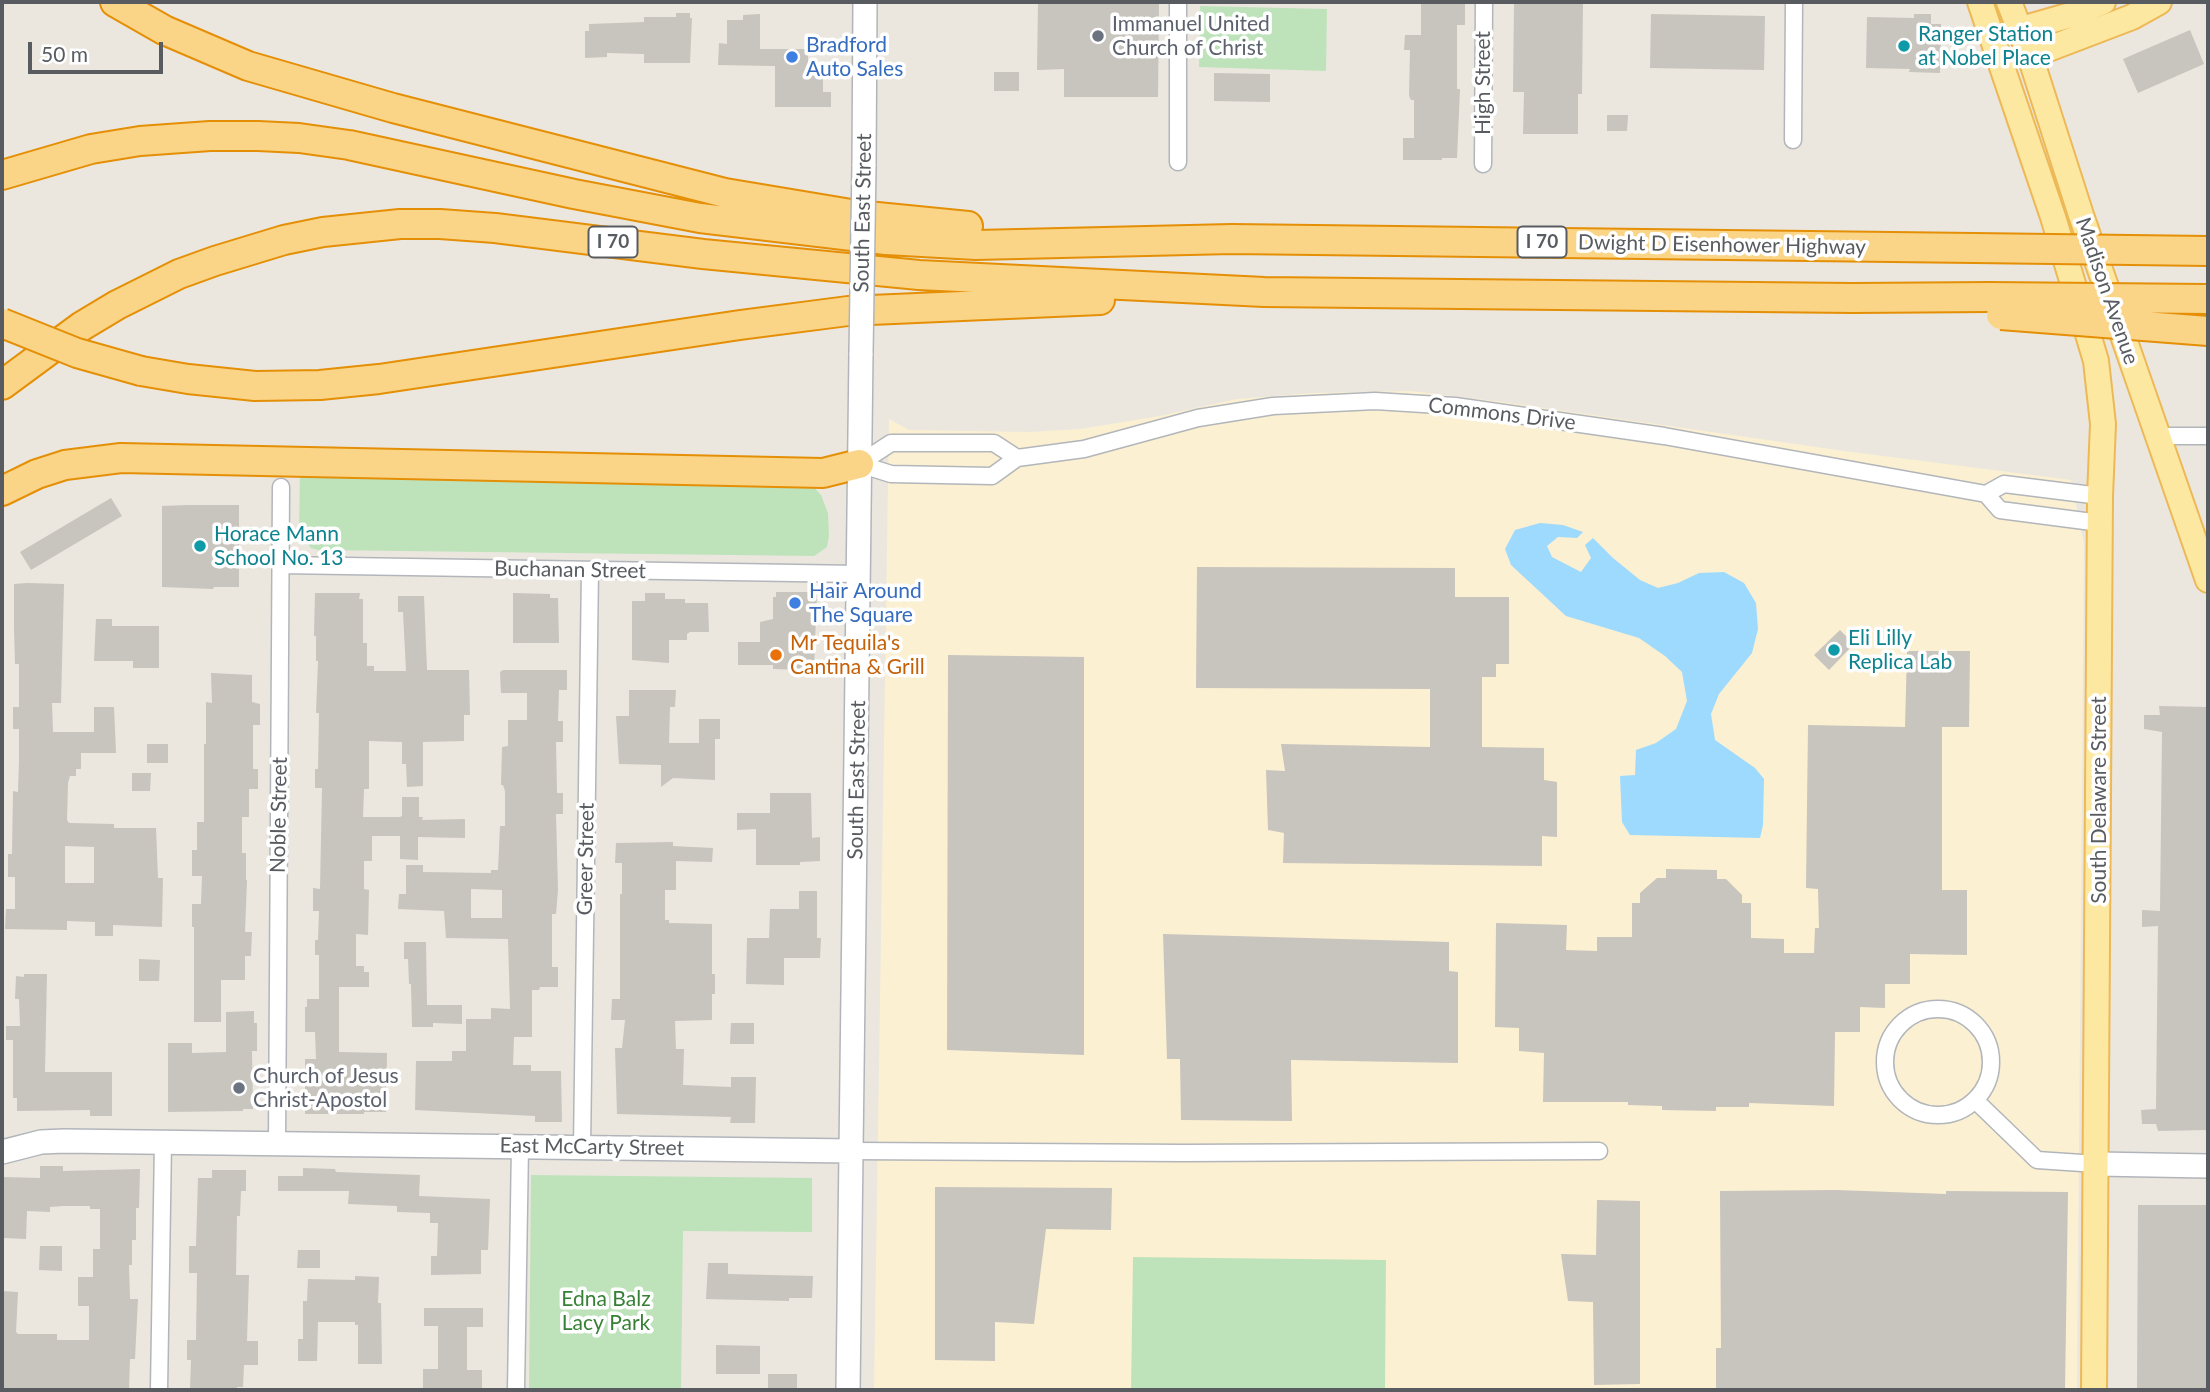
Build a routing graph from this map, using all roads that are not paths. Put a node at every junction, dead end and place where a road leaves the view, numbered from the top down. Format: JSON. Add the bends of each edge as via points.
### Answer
{"nodes":[{"id":1,"x":115,"y":2,"type":"edge"},
{"id":2,"x":865,"y":2,"type":"edge"},
{"id":3,"x":1178,"y":2,"type":"edge"},
{"id":4,"x":1484,"y":2,"type":"edge"},
{"id":5,"x":1794,"y":2,"type":"edge"},
{"id":6,"x":1980,"y":2,"type":"edge"},
{"id":7,"x":2009,"y":2,"type":"edge"},
{"id":8,"x":2104,"y":2,"type":"edge"},
{"id":9,"x":2159,"y":2,"type":"edge"},
{"id":10,"x":2018,"y":30,"type":"junction"},
{"id":11,"x":2029,"y":56,"type":"junction"},
{"id":12,"x":1793,"y":140,"type":"dead end"},
{"id":13,"x":1178,"y":162,"type":"dead end"},
{"id":14,"x":1483,"y":164,"type":"dead end"},
{"id":15,"x":2,"y":175,"type":"edge"},
{"id":16,"x":2053,"y":217,"type":"joint"},
{"id":17,"x":1110,"y":241,"type":"junction"},
{"id":18,"x":2208,"y":251,"type":"edge"},
{"id":19,"x":1264,"y":292,"type":"junction"},
{"id":20,"x":2208,"y":299,"type":"edge"},
{"id":21,"x":1995,"y":306,"type":"junction"},
{"id":22,"x":2,"y":323,"type":"edge"},
{"id":23,"x":2208,"y":331,"type":"edge"},
{"id":24,"x":2,"y":386,"type":"edge"},
{"id":25,"x":2157,"y":436,"type":"junction"},
{"id":26,"x":2208,"y":436,"type":"edge"},
{"id":27,"x":1017,"y":458,"type":"junction"},
{"id":28,"x":859,"y":464,"type":"junction"},
{"id":29,"x":281,"y":486,"type":"dead end"},
{"id":30,"x":2,"y":491,"type":"edge"},
{"id":31,"x":1986,"y":494,"type":"junction"},
{"id":32,"x":2100,"y":496,"type":"junction"},
{"id":33,"x":2100,"y":523,"type":"junction"},
{"id":34,"x":281,"y":565,"type":"junction"},
{"id":35,"x":590,"y":570,"type":"junction"},
{"id":36,"x":859,"y":574,"type":"junction"},
{"id":37,"x":2208,"y":580,"type":"edge"},
{"id":38,"x":1975,"y":1100,"type":"junction"},
{"id":39,"x":163,"y":1142,"type":"junction"},
{"id":40,"x":277,"y":1143,"type":"junction"},
{"id":41,"x":520,"y":1146,"type":"junction"},
{"id":42,"x":582,"y":1147,"type":"junction"},
{"id":43,"x":852,"y":1151,"type":"junction"},
{"id":44,"x":1599,"y":1151,"type":"dead end"},
{"id":45,"x":2,"y":1152,"type":"edge"},
{"id":46,"x":2097,"y":1164,"type":"junction"},
{"id":47,"x":2208,"y":1166,"type":"edge"},
{"id":48,"x":159,"y":1390,"type":"edge"},
{"id":49,"x":516,"y":1390,"type":"edge"},
{"id":50,"x":848,"y":1390,"type":"edge"},
{"id":51,"x":2094,"y":1390,"type":"edge"}],
"edges":[{"from":1,"to":17,"type":"highway","via":[[191,43],[271,74],[725,193],[857,215]]},
{"from":2,"to":28,"type":"main road","name":"South East Street","bridge":true},
{"from":3,"to":13,"type":"street"},
{"from":4,"to":14,"type":"street","name":"High Street"},
{"from":5,"to":12,"type":"street"},
{"from":6,"to":16,"type":"main road","name":"Madison Avenue"},
{"from":7,"to":10,"type":"main road","name":"Madison Avenue"},
{"from":8,"to":10,"type":"main road"},
{"from":9,"to":11,"type":"main road"},
{"from":10,"to":11,"type":"main road","name":"Madison Avenue"},
{"from":11,"to":25,"type":"main road","name":"Madison Avenue"},
{"from":15,"to":17,"type":"highway","number":"I 70","via":[[91,149],[140,141],[210,136],[299,138],[401,155],[637,207],[753,225],[976,245]]},
{"from":16,"to":32,"type":"main road","name":"South Delaware Street","via":[[2096,361],[2103,424]]},
{"from":17,"to":18,"type":"highway","name":"Dwight D Eisenhower Highway","number":"I 70","bridge":true},
{"from":19,"to":21,"type":"highway","number":"I 70","via":[[1853,298]]},
{"from":19,"to":22,"type":"highway","bridge":true,"via":[[848,311],[320,385],[255,386],[141,371],[77,353]]},
{"from":19,"to":24,"type":"highway","number":"I 70","via":[[867,271],[440,224],[366,227],[284,240],[179,274],[82,326]]},
{"from":20,"to":21,"type":"highway","number":"I 70","bridge":true},
{"from":21,"to":23,"type":"highway","bridge":true},
{"from":25,"to":26,"type":"street"},
{"from":25,"to":37,"type":"main road","name":"Madison Avenue"},
{"from":27,"to":28,"type":"street","via":[[992,476],[891,474]]},
{"from":27,"to":28,"type":"street","via":[[994,443],[891,443]]},
{"from":27,"to":31,"type":"street","name":"Commons Drive","via":[[1084,449],[1198,418],[1255,408],[1401,402],[1664,436]]},
{"from":28,"to":30,"type":"highway","via":[[823,472],[121,458],[65,465]]},
{"from":28,"to":36,"type":"main road","name":"South East Street"},
{"from":29,"to":34,"type":"street","name":"Noble Street"},
{"from":31,"to":32,"type":"street","via":[[2004,484]]},
{"from":31,"to":33,"type":"street","via":[[2000,510]]},
{"from":32,"to":33,"type":"main road","name":"South Delaware Street"},
{"from":33,"to":46,"type":"main road","name":"South Delaware Street"},
{"from":34,"to":35,"type":"street","name":"Buchanan Street"},
{"from":34,"to":40,"type":"street","name":"Noble Street"},
{"from":35,"to":36,"type":"street","name":"Buchanan Street"},
{"from":35,"to":42,"type":"street","name":"Greer Street"},
{"from":36,"to":43,"type":"main road","name":"South East Street"},
{"from":38,"to":38,"type":"street","via":[[1987,1084],[1991,1065],[1989,1045],[1977,1025],[1945,1009],[1923,1011],[1903,1022],[1888,1042],[1885,1063],[1890,1085],[1901,1100],[1916,1110],[1941,1115]]},
{"from":38,"to":46,"type":"street","via":[[2037,1160]]},
{"from":39,"to":40,"type":"main road","name":"East McCarty Street"},
{"from":39,"to":45,"type":"main road","name":"East McCarty Street","via":[[53,1142]]},
{"from":39,"to":48,"type":"street"},
{"from":40,"to":41,"type":"main road","name":"East McCarty Street"},
{"from":41,"to":42,"type":"main road","name":"East McCarty Street"},
{"from":41,"to":49,"type":"street"},
{"from":42,"to":43,"type":"main road","name":"East McCarty Street"},
{"from":43,"to":44,"type":"street","name":"East McCarty Street"},
{"from":43,"to":50,"type":"main road","name":"South East Street"},
{"from":46,"to":47,"type":"main road"},
{"from":46,"to":51,"type":"main road","name":"South Delaware Street"}]}
